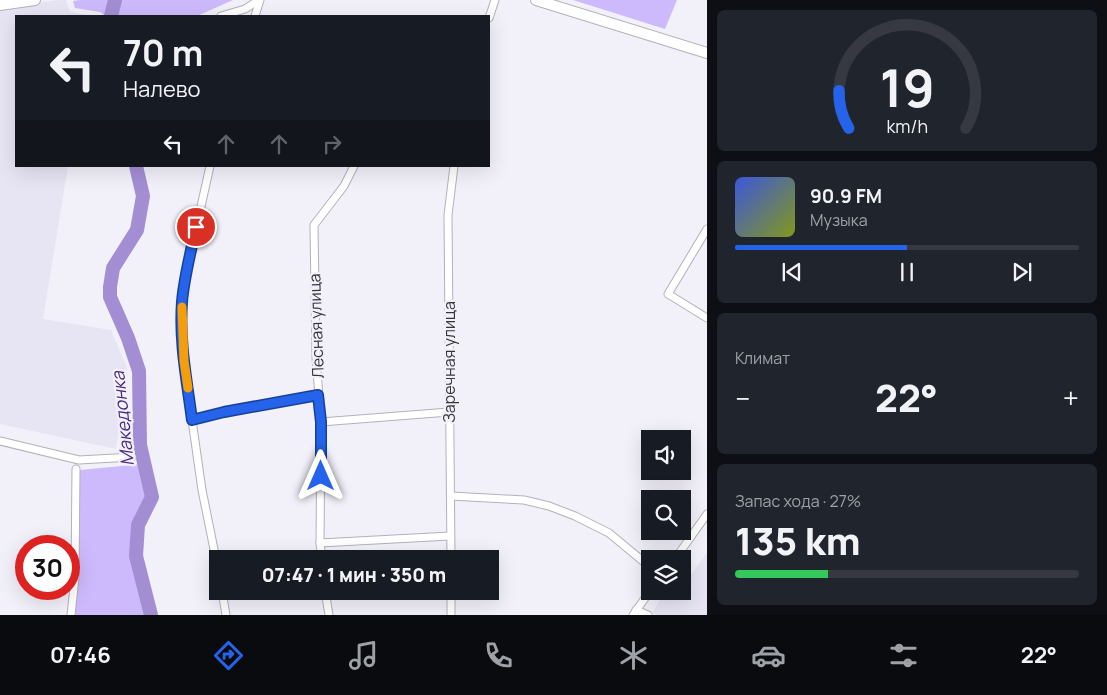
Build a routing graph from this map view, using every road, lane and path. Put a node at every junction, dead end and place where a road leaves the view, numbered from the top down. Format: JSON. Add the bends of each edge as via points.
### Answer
{"nodes":[{"id":1,"x":36,"y":0,"type":"edge"},
{"id":2,"x":260,"y":0,"type":"edge"},
{"id":3,"x":495,"y":0,"type":"edge"},
{"id":4,"x":536,"y":0,"type":"edge"},
{"id":5,"x":0,"y":5,"type":"edge"},
{"id":6,"x":225,"y":15,"type":"edge"},
{"id":7,"x":255,"y":15,"type":"edge"},
{"id":8,"x":490,"y":15,"type":"edge"},
{"id":9,"x":707,"y":53,"type":"edge"},
{"id":10,"x":210,"y":167,"type":"edge"},
{"id":11,"x":354,"y":167,"type":"edge"},
{"id":12,"x":454,"y":167,"type":"edge"},
{"id":13,"x":707,"y":229,"type":"edge"},
{"id":14,"x":707,"y":318,"type":"edge"},
{"id":15,"x":318,"y":395,"type":"junction"},
{"id":16,"x":449,"y":412,"type":"junction"},
{"id":17,"x":192,"y":420,"type":"junction"},
{"id":18,"x":321,"y":422,"type":"junction"},
{"id":19,"x":0,"y":441,"type":"edge"},
{"id":20,"x":132,"y":458,"type":"dead end"},
{"id":21,"x":76,"y":469,"type":"dead end"},
{"id":22,"x":451,"y":496,"type":"junction"},
{"id":23,"x":707,"y":514,"type":"edge"},
{"id":24,"x":450,"y":536,"type":"junction"},
{"id":25,"x":320,"y":543,"type":"junction"},
{"id":26,"x":214,"y":550,"type":"edge"},
{"id":27,"x":321,"y":550,"type":"edge"},
{"id":28,"x":451,"y":550,"type":"edge"},
{"id":29,"x":681,"y":550,"type":"edge"},
{"id":30,"x":641,"y":560,"type":"edge"},
{"id":31,"x":224,"y":600,"type":"edge"},
{"id":32,"x":326,"y":600,"type":"edge"},
{"id":33,"x":451,"y":600,"type":"edge"},
{"id":34,"x":643,"y":600,"type":"edge"},
{"id":35,"x":634,"y":612,"type":"edge"},
{"id":36,"x":71,"y":615,"type":"edge"},
{"id":37,"x":226,"y":615,"type":"edge"},
{"id":38,"x":329,"y":615,"type":"edge"},
{"id":39,"x":452,"y":615,"type":"edge"},
{"id":40,"x":648,"y":615,"type":"edge"}],
"edges":[{"from":1,"to":5,"type":"main road"},
{"from":2,"to":6,"type":"street"},
{"from":2,"to":7,"type":"street"},
{"from":3,"to":8,"type":"street"},
{"from":4,"to":9,"type":"main road"},
{"from":10,"to":17,"type":"street","via":[[182,303],[184,361]]},
{"from":11,"to":15,"type":"street","name":"Лесная улица","via":[[344,186],[314,225]]},
{"from":12,"to":16,"type":"street","name":"Заречная улица","via":[[448,215]]},
{"from":13,"to":14,"type":"street","via":[[668,294]]},
{"from":15,"to":17,"type":"street"},
{"from":15,"to":18,"type":"street","name":"Лесная улица"},
{"from":16,"to":18,"type":"street"},
{"from":16,"to":22,"type":"street","name":"Заречная улица"},
{"from":17,"to":26,"type":"street"},
{"from":18,"to":25,"type":"street","name":"Лесная улица"},
{"from":19,"to":20,"type":"street","via":[[79,460]]},
{"from":21,"to":36,"type":"street","via":[[75,577]]},
{"from":22,"to":24,"type":"street","name":"Заречная улица"},
{"from":22,"to":30,"type":"street","via":[[524,500],[549,506],[610,534]]},
{"from":23,"to":29,"type":"street"},
{"from":24,"to":25,"type":"street"},
{"from":24,"to":28,"type":"street","name":"Заречная улица"},
{"from":25,"to":27,"type":"street","name":"Лесная улица"},
{"from":31,"to":37,"type":"street"},
{"from":32,"to":38,"type":"street"},
{"from":33,"to":39,"type":"street"},
{"from":34,"to":35,"type":"street"},
{"from":35,"to":40,"type":"street"}]}
